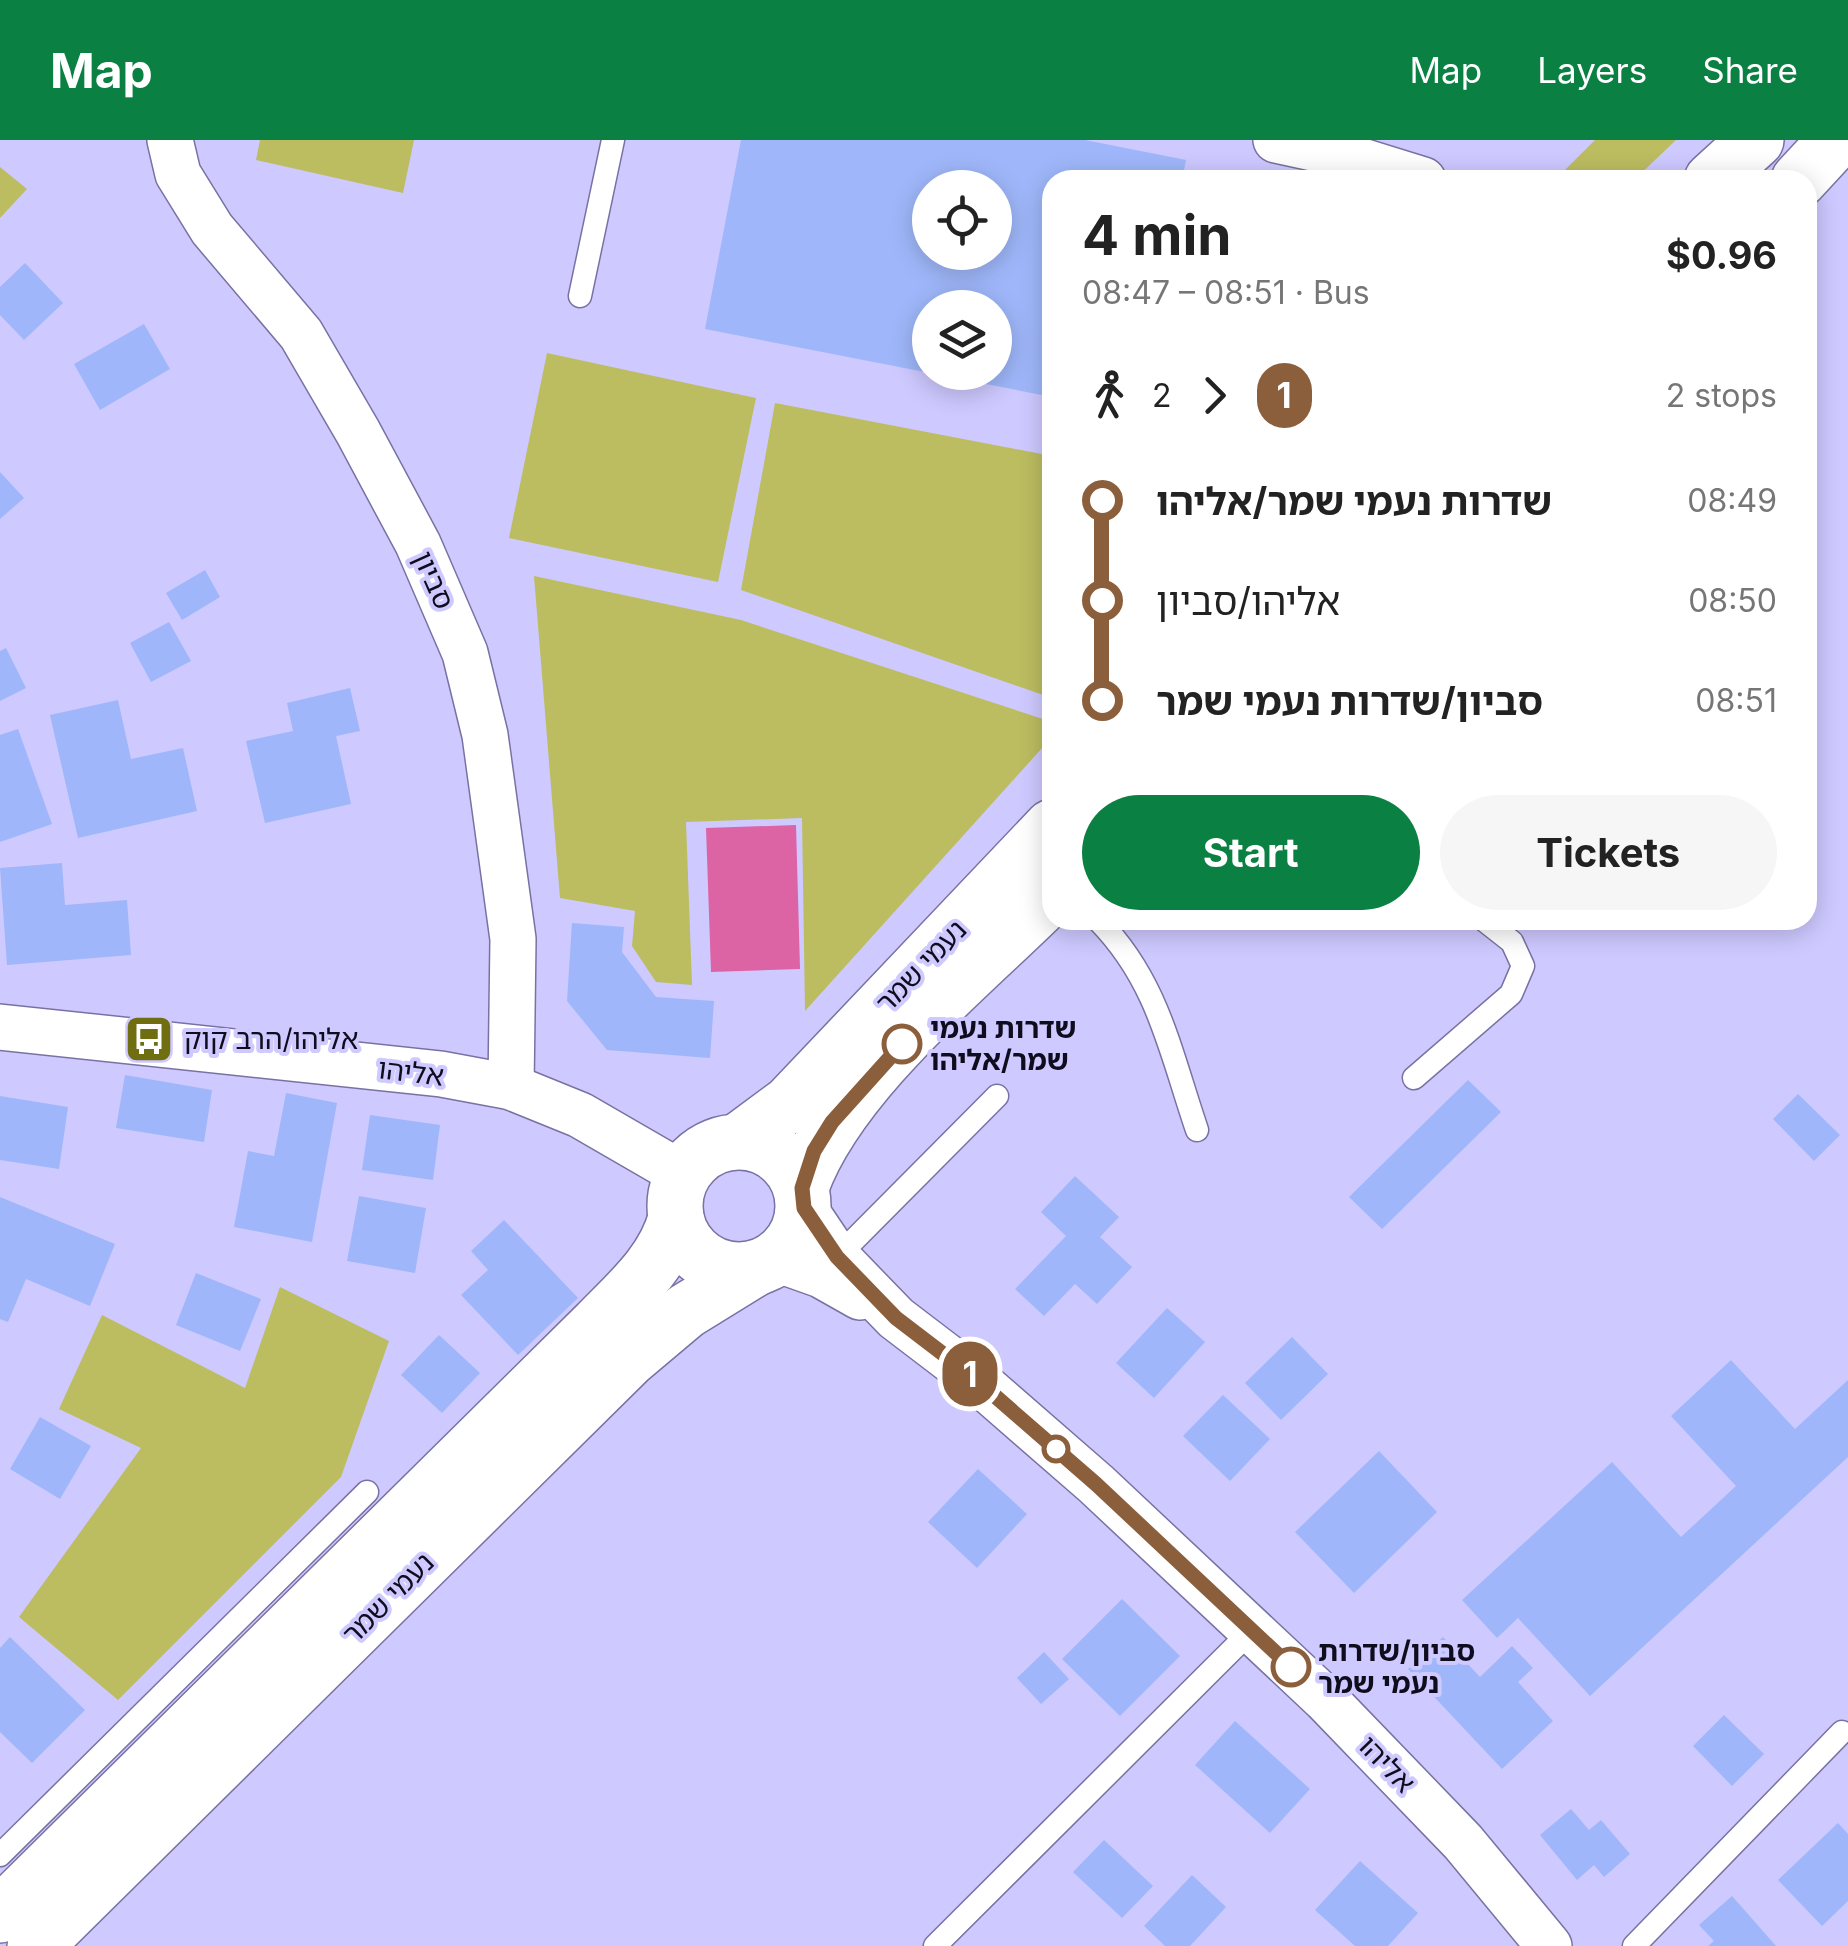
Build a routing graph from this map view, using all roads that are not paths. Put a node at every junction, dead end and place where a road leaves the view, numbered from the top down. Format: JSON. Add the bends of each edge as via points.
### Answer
{"nodes":[{"id":1,"x":170,"y":140,"type":"edge"},
{"id":2,"x":613,"y":140,"type":"edge"},
{"id":3,"x":1276,"y":140,"type":"edge"},
{"id":4,"x":1756,"y":140,"type":"edge"},
{"id":5,"x":1836,"y":140,"type":"edge"},
{"id":6,"x":1331,"y":166,"type":"edge"},
{"id":7,"x":1357,"y":170,"type":"edge"},
{"id":8,"x":1723,"y":170,"type":"edge"},
{"id":9,"x":1808,"y":170,"type":"edge"},
{"id":10,"x":580,"y":296,"type":"dead end"},
{"id":11,"x":1042,"y":838,"type":"edge"},
{"id":12,"x":1042,"y":904,"type":"edge"},
{"id":13,"x":1107,"y":930,"type":"edge"},
{"id":14,"x":1497,"y":930,"type":"edge"},
{"id":15,"x":0,"y":1028,"type":"edge"},
{"id":16,"x":1414,"y":1078,"type":"dead end"},
{"id":17,"x":511,"y":1087,"type":"junction"},
{"id":18,"x":997,"y":1096,"type":"dead end"},
{"id":19,"x":1196,"y":1130,"type":"dead end"},
{"id":20,"x":740,"y":1140,"type":"junction"},
{"id":21,"x":679,"y":1196,"type":"junction"},
{"id":22,"x":803,"y":1198,"type":"junction"},
{"id":23,"x":837,"y":1257,"type":"junction"},
{"id":24,"x":766,"y":1264,"type":"junction"},
{"id":25,"x":896,"y":1318,"type":"junction"},
{"id":26,"x":367,"y":1492,"type":"dead end"},
{"id":27,"x":1252,"y":1630,"type":"junction"},
{"id":28,"x":1842,"y":1732,"type":"dead end"},
{"id":29,"x":0,"y":1855,"type":"edge"},
{"id":30,"x":0,"y":1915,"type":"edge"},
{"id":31,"x":34,"y":1946,"type":"edge"},
{"id":32,"x":935,"y":1946,"type":"edge"},
{"id":33,"x":1549,"y":1946,"type":"edge"},
{"id":34,"x":1634,"y":1946,"type":"edge"}],
"edges":[{"from":1,"to":17,"type":"street","name":"סביון","via":[[178,174],[212,230],[301,334],[358,432],[465,652],[485,735],[511,921]]},
{"from":2,"to":10,"type":"lane"},
{"from":3,"to":6,"type":"street"},
{"from":4,"to":8,"type":"street"},
{"from":5,"to":9,"type":"street"},
{"from":6,"to":7,"type":"street"},
{"from":11,"to":20,"type":"street","name":"נעמי שמר","via":[[790,1103]]},
{"from":12,"to":22,"type":"street","name":"נעמי שמר","via":[[875,1070],[832,1122],[814,1151]]},
{"from":13,"to":19,"type":"lane","via":[[1151,992]]},
{"from":14,"to":16,"type":"lane","via":[[1512,942],[1523,966],[1511,994]]},
{"from":15,"to":17,"type":"street","name":"אליהו"},
{"from":17,"to":21,"type":"street","name":"אליהו","via":[[580,1115]]},
{"from":18,"to":23,"type":"lane"},
{"from":20,"to":21,"type":"street","via":[[706,1149]]},
{"from":20,"to":22,"type":"street","via":[[778,1154]]},
{"from":21,"to":24,"type":"street","via":[[691,1249],[705,1260],[739,1270]]},
{"from":21,"to":30,"type":"street","name":"נעמי שמר","via":[[671,1236],[650,1269]]},
{"from":22,"to":23,"type":"street","name":"אליהו"},
{"from":22,"to":24,"type":"street","via":[[800,1228]]},
{"from":23,"to":25,"type":"street","name":"אליהו"},
{"from":24,"to":25,"type":"street","name":"אליהו","via":[[821,1274]]},
{"from":24,"to":31,"type":"street","name":"נעמי שמר","via":[[686,1311],[629,1358]]},
{"from":25,"to":27,"type":"street","name":"אליהו","via":[[1096,1484]]},
{"from":26,"to":29,"type":"lane"},
{"from":27,"to":32,"type":"lane"},
{"from":27,"to":33,"type":"street","name":"אליהו","via":[[1462,1842]]},
{"from":28,"to":34,"type":"lane"}]}
